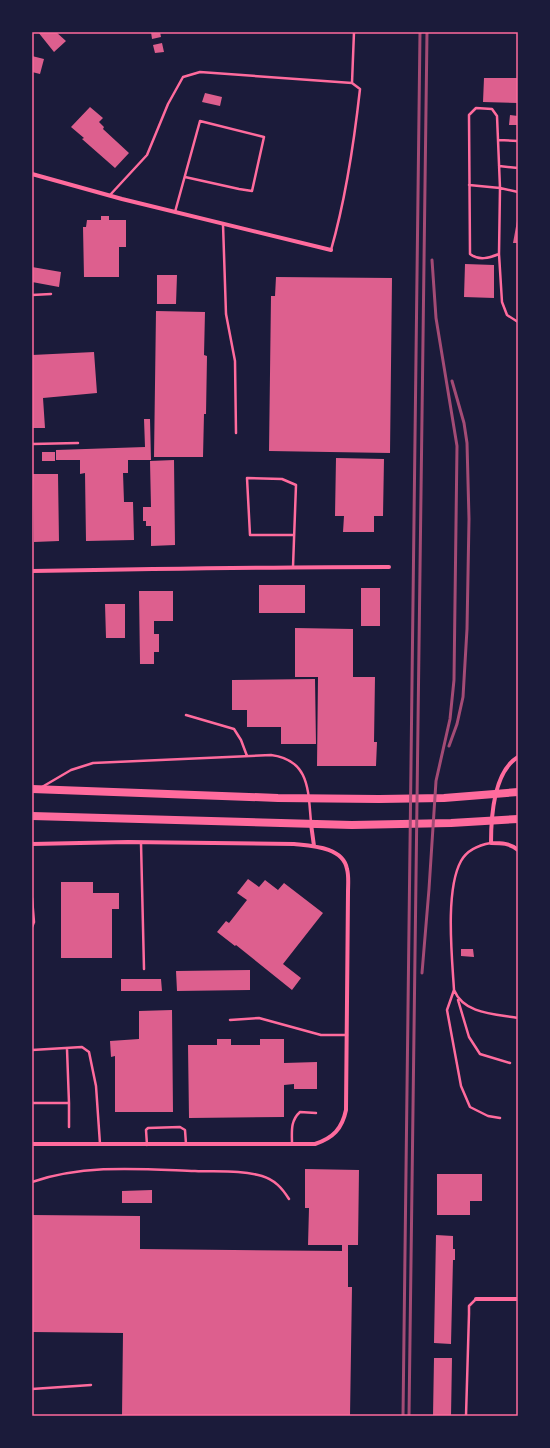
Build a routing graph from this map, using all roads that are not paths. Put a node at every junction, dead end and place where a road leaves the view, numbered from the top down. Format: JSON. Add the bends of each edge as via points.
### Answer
{"nodes":[{"id":1,"x":354,"y":32,"type":"edge"},
{"id":2,"x":352,"y":83,"type":"junction"},
{"id":3,"x":498,"y":140,"type":"junction"},
{"id":4,"x":518,"y":141,"type":"edge"},
{"id":5,"x":499,"y":166,"type":"junction"},
{"id":6,"x":518,"y":168,"type":"edge"},
{"id":7,"x":32,"y":174,"type":"edge"},
{"id":8,"x":185,"y":177,"type":"junction"},
{"id":9,"x":469,"y":185,"type":"junction"},
{"id":10,"x":500,"y":188,"type":"junction"},
{"id":11,"x":518,"y":192,"type":"edge"},
{"id":12,"x":110,"y":196,"type":"junction"},
{"id":13,"x":174,"y":212,"type":"junction"},
{"id":14,"x":223,"y":224,"type":"junction"},
{"id":15,"x":331,"y":250,"type":"joint"},
{"id":16,"x":499,"y":254,"type":"junction"},
{"id":17,"x":52,"y":294,"type":"dead end"},
{"id":18,"x":32,"y":295,"type":"edge"},
{"id":19,"x":518,"y":322,"type":"edge"},
{"id":20,"x":236,"y":433,"type":"dead end"},
{"id":21,"x":78,"y":443,"type":"dead end"},
{"id":22,"x":32,"y":444,"type":"edge"},
{"id":23,"x":294,"y":534,"type":"junction"},
{"id":24,"x":293,"y":567,"type":"junction"},
{"id":25,"x":389,"y":567,"type":"dead end"},
{"id":26,"x":32,"y":571,"type":"edge"},
{"id":27,"x":186,"y":715,"type":"dead end"},
{"id":28,"x":247,"y":756,"type":"junction"},
{"id":29,"x":518,"y":757,"type":"edge"},
{"id":30,"x":35,"y":789,"type":"edge"},
{"id":31,"x":518,"y":792,"type":"edge"},
{"id":32,"x":32,"y":816,"type":"edge"},
{"id":33,"x":518,"y":819,"type":"edge"},
{"id":34,"x":311,"y":824,"type":"joint"},
{"id":35,"x":141,"y":843,"type":"junction"},
{"id":36,"x":491,"y":843,"type":"junction"},
{"id":37,"x":32,"y":844,"type":"edge"},
{"id":38,"x":314,"y":846,"type":"junction"},
{"id":39,"x":518,"y":850,"type":"edge"},
{"id":40,"x":32,"y":898,"type":"edge"},
{"id":41,"x":32,"y":927,"type":"edge"},
{"id":42,"x":144,"y":969,"type":"dead end"},
{"id":43,"x":454,"y":990,"type":"junction"},
{"id":44,"x":458,"y":1000,"type":"junction"},
{"id":45,"x":518,"y":1018,"type":"edge"},
{"id":46,"x":230,"y":1020,"type":"dead end"},
{"id":47,"x":348,"y":1035,"type":"junction"},
{"id":48,"x":67,"y":1048,"type":"junction"},
{"id":49,"x":32,"y":1050,"type":"edge"},
{"id":50,"x":510,"y":1063,"type":"dead end"},
{"id":51,"x":32,"y":1103,"type":"edge"},
{"id":52,"x":69,"y":1103,"type":"junction"},
{"id":53,"x":316,"y":1113,"type":"dead end"},
{"id":54,"x":500,"y":1118,"type":"dead end"},
{"id":55,"x":69,"y":1127,"type":"dead end"},
{"id":56,"x":32,"y":1144,"type":"edge"},
{"id":57,"x":100,"y":1144,"type":"junction"},
{"id":58,"x":292,"y":1144,"type":"junction"},
{"id":59,"x":147,"y":1145,"type":"junction"},
{"id":60,"x":186,"y":1145,"type":"junction"},
{"id":61,"x":32,"y":1182,"type":"edge"},
{"id":62,"x":289,"y":1199,"type":"dead end"},
{"id":63,"x":476,"y":1299,"type":"joint"},
{"id":64,"x":518,"y":1299,"type":"edge"},
{"id":65,"x":91,"y":1384,"type":"dead end"},
{"id":66,"x":32,"y":1389,"type":"edge"},
{"id":67,"x":466,"y":1416,"type":"edge"}],
"edges":[{"from":1,"to":2,"type":"lane"},
{"from":2,"to":12,"type":"lane","via":[[200,72],[183,77],[168,104],[147,155]]},
{"from":2,"to":15,"type":"lane","via":[[360,89],[357,113]]},
{"from":3,"to":4,"type":"lane"},
{"from":3,"to":5,"type":"lane"},
{"from":3,"to":9,"type":"lane","via":[[497,116],[492,109],[476,108],[469,115]]},
{"from":5,"to":6,"type":"lane"},
{"from":5,"to":10,"type":"lane"},
{"from":7,"to":12,"type":"street"},
{"from":8,"to":8,"type":"lane","via":[[200,121],[264,137],[252,190],[239,190]]},
{"from":8,"to":13,"type":"lane"},
{"from":9,"to":10,"type":"lane"},
{"from":9,"to":16,"type":"lane","via":[[470,254],[481,259]]},
{"from":10,"to":11,"type":"lane"},
{"from":10,"to":16,"type":"lane"},
{"from":12,"to":13,"type":"street"},
{"from":13,"to":14,"type":"street"},
{"from":14,"to":15,"type":"street"},
{"from":14,"to":20,"type":"lane","via":[[226,314],[235,362]]},
{"from":16,"to":19,"type":"lane","via":[[504,310],[512,320]]},
{"from":17,"to":18,"type":"lane"},
{"from":21,"to":22,"type":"lane"},
{"from":23,"to":23,"type":"lane","via":[[296,485],[282,479],[247,478],[250,535]]},
{"from":23,"to":24,"type":"lane"},
{"from":24,"to":25,"type":"street"},
{"from":24,"to":26,"type":"street"},
{"from":27,"to":28,"type":"lane","via":[[234,729]]},
{"from":28,"to":30,"type":"lane","via":[[94,763],[71,770]]},
{"from":28,"to":34,"type":"lane","via":[[282,756],[296,765],[307,782]]},
{"from":29,"to":36,"type":"street","via":[[509,765],[496,794],[491,822]]},
{"from":30,"to":31,"type":"main road","via":[[278,798],[444,798]]},
{"from":32,"to":33,"type":"main road","via":[[360,825]]},
{"from":34,"to":38,"type":"street"},
{"from":35,"to":37,"type":"street"},
{"from":35,"to":38,"type":"street"},
{"from":35,"to":42,"type":"lane"},
{"from":36,"to":39,"type":"street","via":[[505,843]]},
{"from":36,"to":43,"type":"lane","via":[[476,847],[466,854],[457,870],[452,919]]},
{"from":38,"to":47,"type":"street","via":[[338,854],[347,869]]},
{"from":40,"to":41,"type":"lane"},
{"from":43,"to":44,"type":"lane"},
{"from":43,"to":54,"type":"lane","via":[[447,1010],[461,1086],[470,1107],[488,1116]]},
{"from":44,"to":45,"type":"lane","via":[[471,1009]]},
{"from":44,"to":50,"type":"lane","via":[[469,1037],[480,1054]]},
{"from":46,"to":47,"type":"lane","via":[[259,1018],[321,1035]]},
{"from":47,"to":58,"type":"street","via":[[346,1110],[340,1129],[326,1140],[315,1144]]},
{"from":48,"to":49,"type":"lane"},
{"from":48,"to":52,"type":"lane"},
{"from":48,"to":57,"type":"lane","via":[[82,1047],[89,1052],[96,1086]]},
{"from":51,"to":52,"type":"lane"},
{"from":52,"to":55,"type":"lane"},
{"from":53,"to":58,"type":"lane","via":[[300,1112],[296,1116],[292,1126]]},
{"from":56,"to":57,"type":"street"},
{"from":57,"to":59,"type":"street"},
{"from":58,"to":60,"type":"street"},
{"from":59,"to":60,"type":"street"},
{"from":59,"to":60,"type":"lane","via":[[148,1128],[180,1127],[185,1130]]},
{"from":61,"to":62,"type":"lane","via":[[69,1172],[106,1168],[247,1173],[272,1180]]},
{"from":63,"to":64,"type":"street"},
{"from":63,"to":67,"type":"lane","via":[[469,1306],[468,1314]]},
{"from":65,"to":66,"type":"lane"}]}
